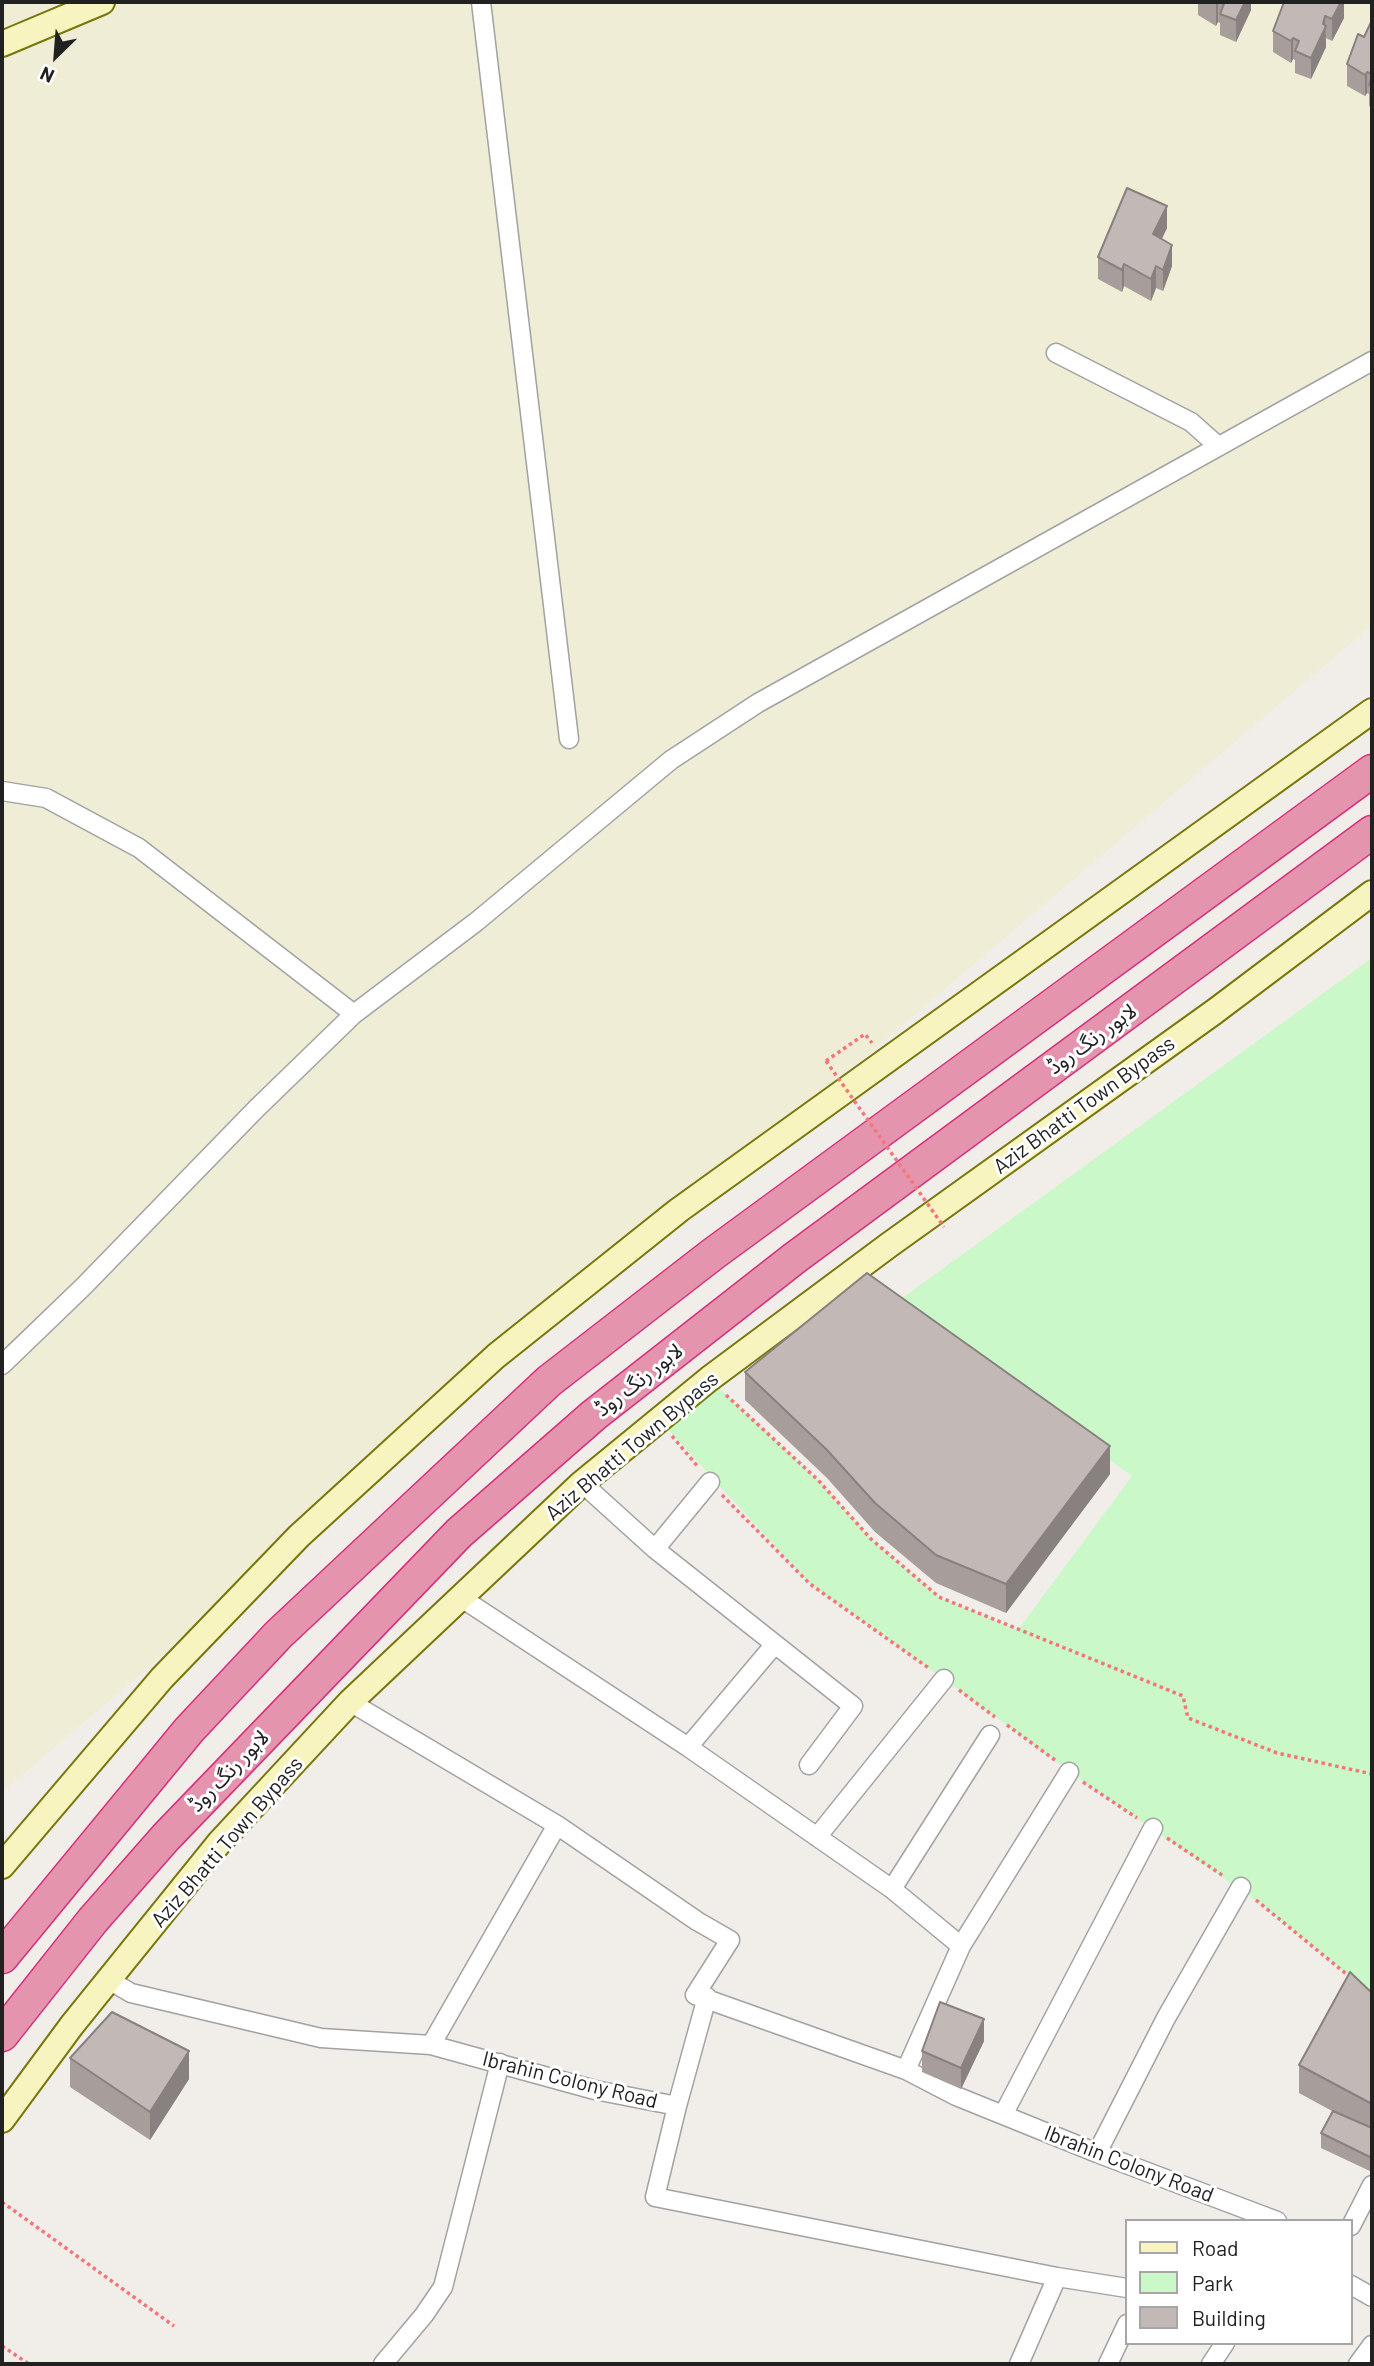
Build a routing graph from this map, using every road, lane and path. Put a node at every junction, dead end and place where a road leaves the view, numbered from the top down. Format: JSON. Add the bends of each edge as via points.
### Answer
{"nodes":[{"id":1,"x":102,"y":2,"type":"edge"},
{"id":2,"x":481,"y":2,"type":"edge"},
{"id":3,"x":2,"y":44,"type":"edge"},
{"id":4,"x":1056,"y":353,"type":"dead end"},
{"id":5,"x":1372,"y":361,"type":"edge"},
{"id":6,"x":1218,"y":446,"type":"junction"},
{"id":7,"x":1372,"y":711,"type":"edge"},
{"id":8,"x":569,"y":739,"type":"dead end"},
{"id":9,"x":1372,"y":771,"type":"edge"},
{"id":10,"x":2,"y":791,"type":"edge"},
{"id":11,"x":1372,"y":832,"type":"edge"},
{"id":12,"x":1372,"y":893,"type":"edge"},
{"id":13,"x":354,"y":1014,"type":"junction"},
{"id":14,"x":865,"y":1034,"type":"dead end"},
{"id":15,"x":944,"y":1227,"type":"dead end"},
{"id":16,"x":2,"y":1365,"type":"edge"},
{"id":17,"x":709,"y":1379,"type":"junction"},
{"id":18,"x":660,"y":1421,"type":"junction"},
{"id":19,"x":710,"y":1482,"type":"junction"},
{"id":20,"x":582,"y":1483,"type":"junction"},
{"id":21,"x":655,"y":1549,"type":"junction"},
{"id":22,"x":460,"y":1597,"type":"junction"},
{"id":23,"x":775,"y":1644,"type":"junction"},
{"id":24,"x":944,"y":1679,"type":"junction"},
{"id":25,"x":351,"y":1702,"type":"junction"},
{"id":26,"x":990,"y":1735,"type":"dead end"},
{"id":27,"x":688,"y":1747,"type":"junction"},
{"id":28,"x":809,"y":1765,"type":"dead end"},
{"id":29,"x":1069,"y":1772,"type":"junction"},
{"id":30,"x":1372,"y":1774,"type":"edge"},
{"id":31,"x":557,"y":1825,"type":"junction"},
{"id":32,"x":1153,"y":1828,"type":"junction"},
{"id":33,"x":817,"y":1837,"type":"junction"},
{"id":34,"x":2,"y":1866,"type":"edge"},
{"id":35,"x":1241,"y":1887,"type":"junction"},
{"id":36,"x":892,"y":1889,"type":"junction"},
{"id":37,"x":961,"y":1946,"type":"junction"},
{"id":38,"x":2,"y":1957,"type":"edge"},
{"id":39,"x":1353,"y":1979,"type":"edge"},
{"id":40,"x":108,"y":1980,"type":"junction"},
{"id":41,"x":707,"y":1997,"type":"junction"},
{"id":42,"x":2,"y":2035,"type":"edge"},
{"id":43,"x":431,"y":2045,"type":"junction"},
{"id":44,"x":500,"y":2063,"type":"junction"},
{"id":45,"x":906,"y":2070,"type":"junction"},
{"id":46,"x":677,"y":2106,"type":"junction"},
{"id":47,"x":1003,"y":2115,"type":"junction"},
{"id":48,"x":2,"y":2120,"type":"edge"},
{"id":49,"x":1097,"y":2153,"type":"junction"},
{"id":50,"x":1372,"y":2185,"type":"edge"},
{"id":51,"x":2,"y":2202,"type":"edge"},
{"id":52,"x":1272,"y":2219,"type":"edge"},
{"id":53,"x":1353,"y":2222,"type":"edge"},
{"id":54,"x":1057,"y":2277,"type":"junction"},
{"id":55,"x":1353,"y":2286,"type":"edge"},
{"id":56,"x":1126,"y":2288,"type":"edge"},
{"id":57,"x":1372,"y":2297,"type":"edge"},
{"id":58,"x":174,"y":2326,"type":"dead end"},
{"id":59,"x":1126,"y":2326,"type":"edge"},
{"id":60,"x":1224,"y":2345,"type":"edge"},
{"id":61,"x":1372,"y":2345,"type":"edge"},
{"id":62,"x":2,"y":2346,"type":"edge"},
{"id":63,"x":29,"y":2364,"type":"edge"},
{"id":64,"x":383,"y":2364,"type":"edge"},
{"id":65,"x":1019,"y":2364,"type":"edge"},
{"id":66,"x":1108,"y":2364,"type":"edge"},
{"id":67,"x":1212,"y":2364,"type":"edge"},
{"id":68,"x":1358,"y":2364,"type":"edge"}],
"edges":[{"from":1,"to":3,"type":"street"},
{"from":2,"to":8,"type":"street"},
{"from":4,"to":6,"type":"street","via":[[1191,422]]},
{"from":5,"to":6,"type":"street"},
{"from":6,"to":13,"type":"street","via":[[736,717],[671,760],[476,922]]},
{"from":7,"to":34,"type":"street","via":[[679,1210],[496,1356],[299,1536],[162,1678]]},
{"from":9,"to":38,"type":"highway","via":[[712,1254],[549,1381],[279,1634],[190,1730]]},
{"from":10,"to":13,"type":"street","via":[[46,798],[139,848]]},
{"from":11,"to":42,"type":"highway","name":"لاہور رنگ روڈ","via":[[796,1257],[594,1415],[469,1524],[166,1837]]},
{"from":12,"to":17,"type":"street","name":"Aziz Bhatti Town Bypass"},
{"from":13,"to":16,"type":"street"},
{"from":14,"to":15,"type":"path","bridge":true,"via":[[826,1061]]},
{"from":17,"to":18,"type":"street","name":"Aziz Bhatti Town Bypass"},
{"from":17,"to":30,"type":"path","via":[[818,1480],[871,1539],[939,1597],[1183,1696],[1188,1718],[1277,1753]]},
{"from":18,"to":19,"type":"path"},
{"from":18,"to":20,"type":"street","name":"Aziz Bhatti Town Bypass"},
{"from":19,"to":21,"type":"street"},
{"from":19,"to":24,"type":"path","via":[[810,1584]]},
{"from":20,"to":21,"type":"street"},
{"from":20,"to":22,"type":"street","name":"Aziz Bhatti Town Bypass"},
{"from":21,"to":23,"type":"street"},
{"from":22,"to":25,"type":"street","name":"Aziz Bhatti Town Bypass"},
{"from":22,"to":27,"type":"street"},
{"from":23,"to":27,"type":"street"},
{"from":23,"to":28,"type":"street","via":[[853,1706]]},
{"from":24,"to":29,"type":"path"},
{"from":24,"to":33,"type":"street"},
{"from":25,"to":31,"type":"street"},
{"from":25,"to":40,"type":"street","name":"Aziz Bhatti Town Bypass","via":[[219,1843]]},
{"from":26,"to":36,"type":"street"},
{"from":27,"to":33,"type":"street"},
{"from":29,"to":32,"type":"path"},
{"from":29,"to":37,"type":"street"},
{"from":31,"to":41,"type":"street","via":[[730,1940],[695,1995]]},
{"from":31,"to":43,"type":"street"},
{"from":32,"to":35,"type":"path"},
{"from":32,"to":47,"type":"street"},
{"from":33,"to":36,"type":"street"},
{"from":35,"to":39,"type":"path"},
{"from":35,"to":49,"type":"street","via":[[1166,2018]]},
{"from":36,"to":37,"type":"street"},
{"from":37,"to":45,"type":"street"},
{"from":40,"to":43,"type":"street","name":"Ibrahin Colony Road","via":[[131,1993],[321,2038]]},
{"from":40,"to":48,"type":"street","name":"Aziz Bhatti Town Bypass"},
{"from":41,"to":45,"type":"street","name":"Ibrahin Colony Road"},
{"from":41,"to":46,"type":"street"},
{"from":43,"to":44,"type":"street","name":"Ibrahin Colony Road"},
{"from":44,"to":46,"type":"street","name":"Ibrahin Colony Road","via":[[595,2090]]},
{"from":44,"to":64,"type":"street","via":[[443,2287]]},
{"from":45,"to":47,"type":"street","name":"Ibrahin Colony Road"},
{"from":46,"to":54,"type":"street","name":"Ibrahin Colony Road","via":[[655,2197]]},
{"from":47,"to":49,"type":"street","name":"Ibrahin Colony Road"},
{"from":49,"to":52,"type":"street","name":"Ibrahin Colony Road"},
{"from":50,"to":53,"type":"street"},
{"from":51,"to":58,"type":"path"},
{"from":54,"to":56,"type":"street","name":"Ibrahin Colony Road"},
{"from":54,"to":65,"type":"street"},
{"from":55,"to":57,"type":"street"},
{"from":59,"to":66,"type":"street"},
{"from":60,"to":67,"type":"street"},
{"from":61,"to":68,"type":"street"},
{"from":62,"to":63,"type":"path"}]}
